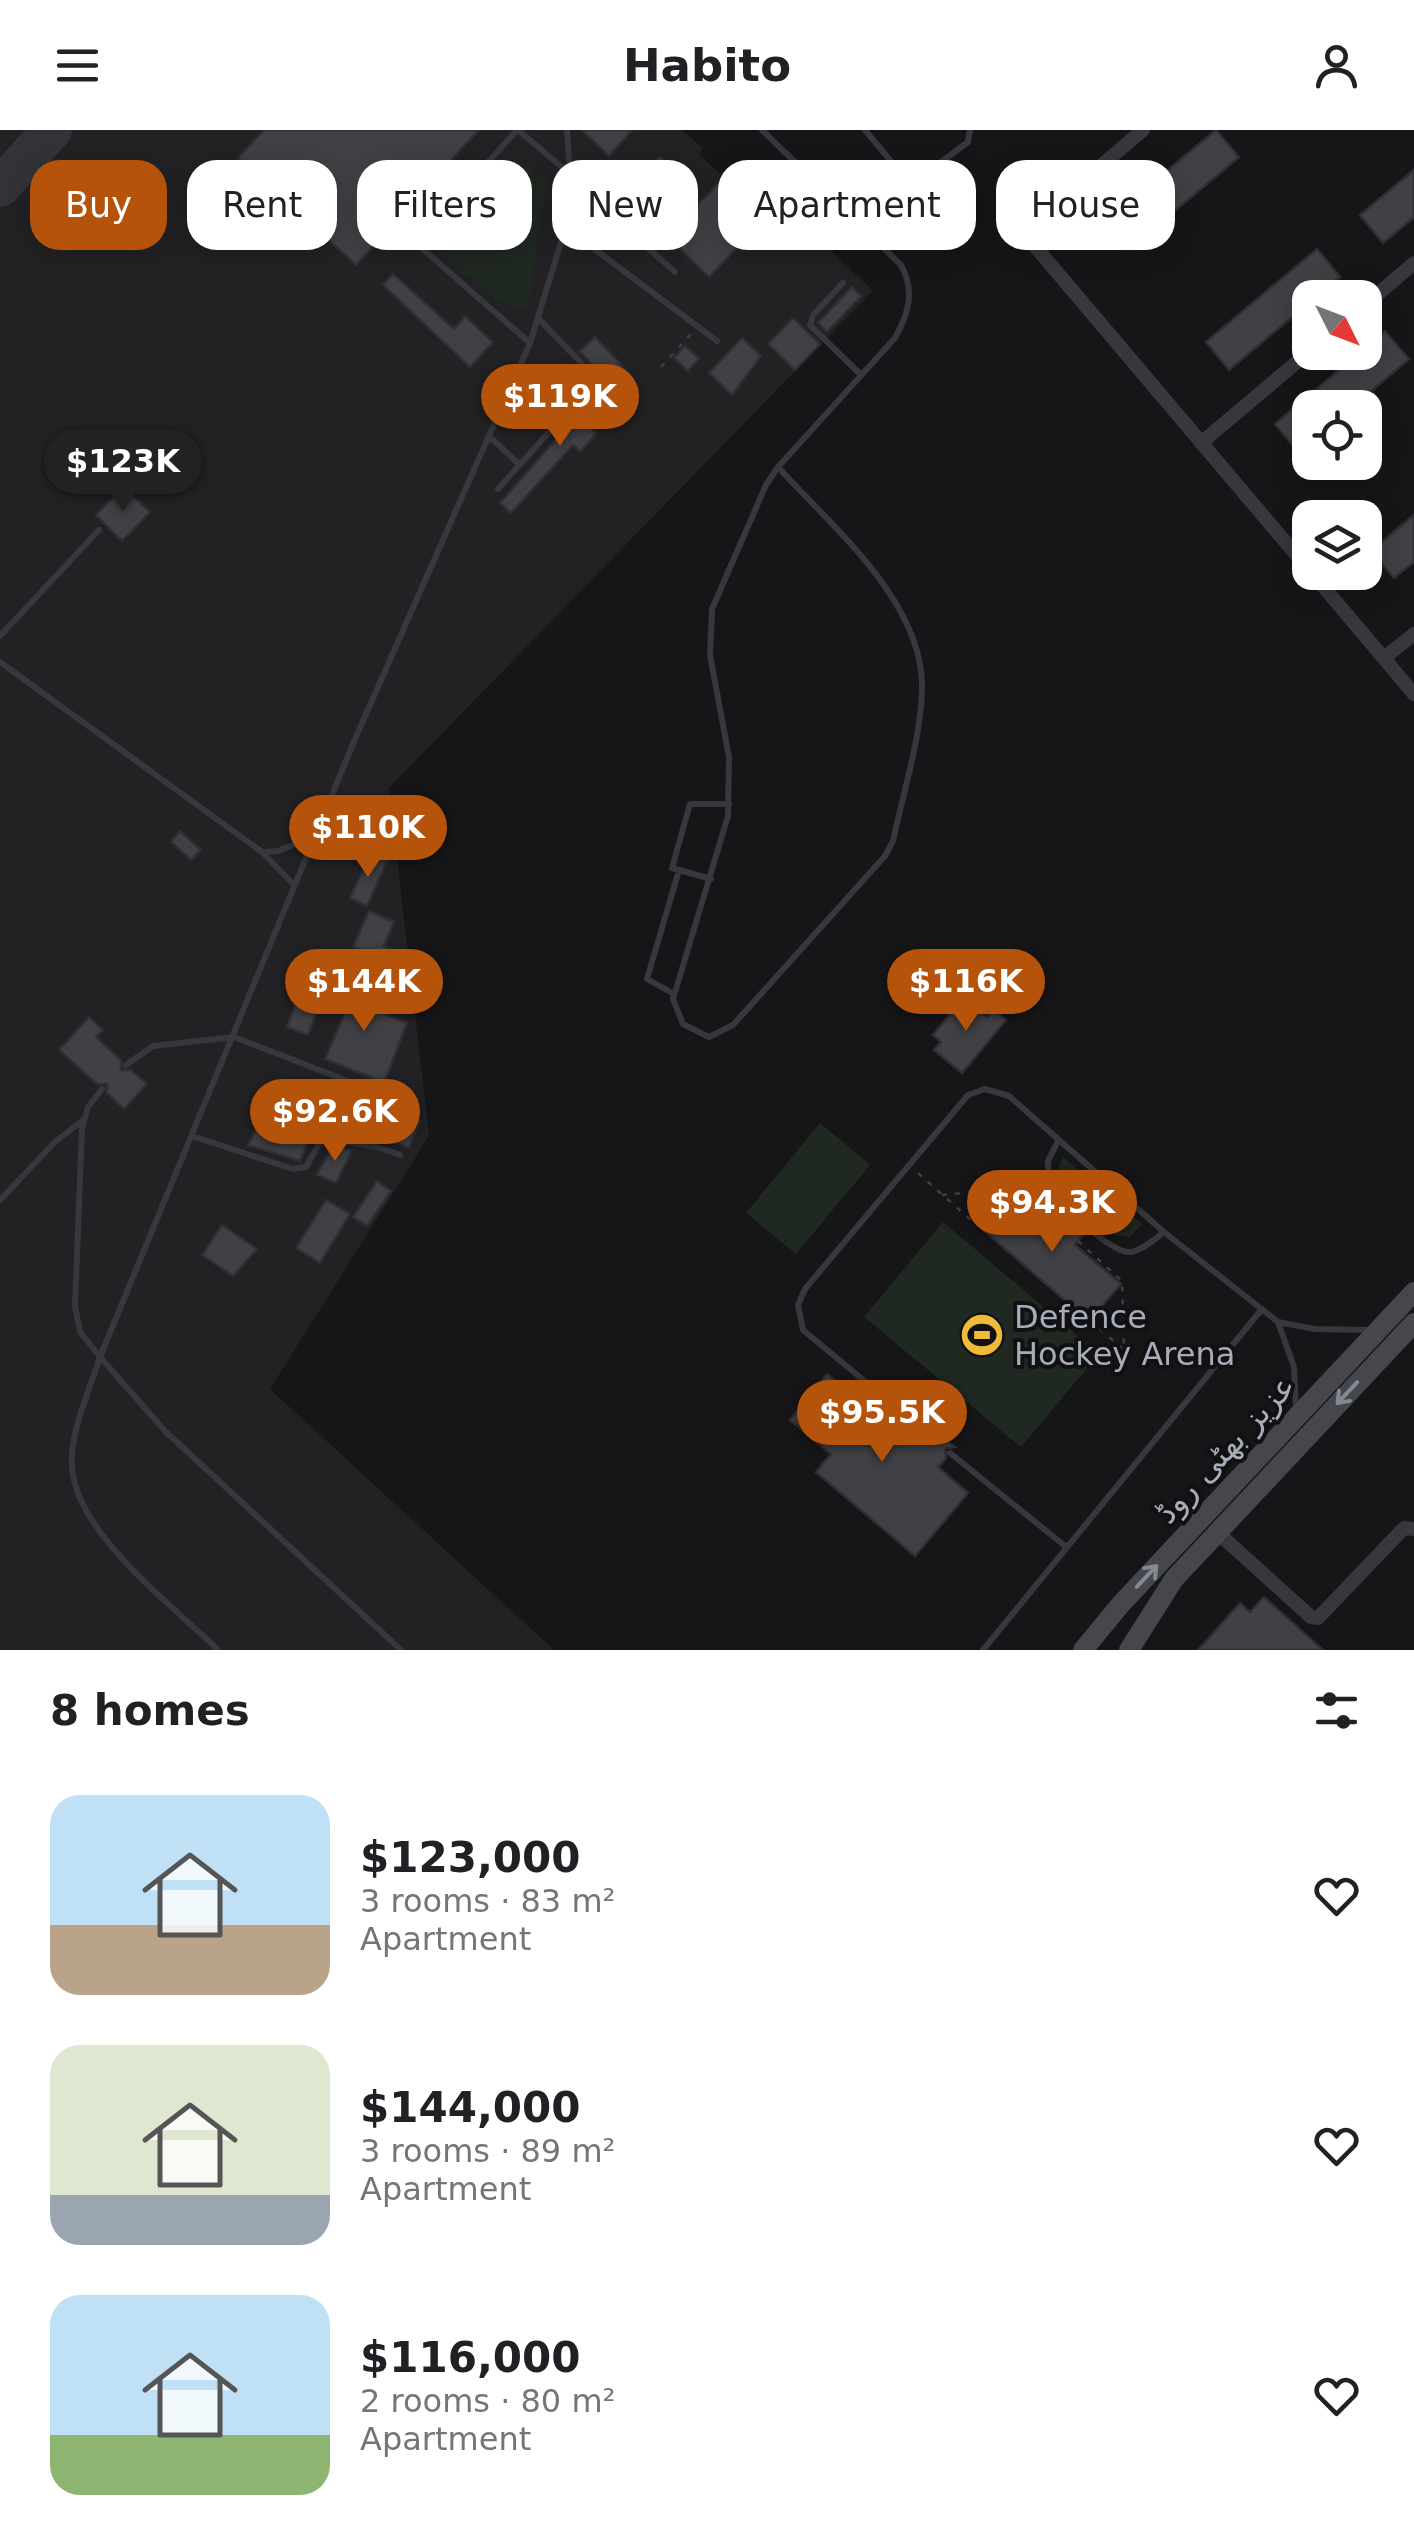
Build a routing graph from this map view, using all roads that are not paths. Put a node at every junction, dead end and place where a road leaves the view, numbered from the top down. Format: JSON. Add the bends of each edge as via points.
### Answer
{"nodes":[{"id":1,"x":518,"y":130,"type":"edge"},
{"id":2,"x":567,"y":130,"type":"edge"},
{"id":3,"x":762,"y":130,"type":"edge"},
{"id":4,"x":865,"y":130,"type":"edge"},
{"id":5,"x":970,"y":130,"type":"edge"},
{"id":6,"x":1143,"y":130,"type":"edge"},
{"id":7,"x":491,"y":160,"type":"edge"},
{"id":8,"x":553,"y":160,"type":"edge"},
{"id":9,"x":569,"y":160,"type":"edge"},
{"id":10,"x":424,"y":250,"type":"edge"},
{"id":11,"x":558,"y":250,"type":"edge"},
{"id":12,"x":595,"y":250,"type":"edge"},
{"id":13,"x":650,"y":250,"type":"edge"},
{"id":14,"x":1414,"y":263,"type":"edge"},
{"id":15,"x":675,"y":272,"type":"dead end"},
{"id":16,"x":843,"y":283,"type":"dead end"},
{"id":17,"x":1382,"y":290,"type":"edge"},
{"id":18,"x":539,"y":320,"type":"junction"},
{"id":19,"x":717,"y":342,"type":"dead end"},
{"id":20,"x":530,"y":343,"type":"junction"},
{"id":21,"x":1292,"y":366,"type":"edge"},
{"id":22,"x":862,"y":375,"type":"junction"},
{"id":23,"x":489,"y":436,"type":"junction"},
{"id":24,"x":1201,"y":443,"type":"junction"},
{"id":25,"x":520,"y":465,"type":"junction"},
{"id":26,"x":778,"y":466,"type":"junction"},
{"id":27,"x":498,"y":489,"type":"dead end"},
{"id":28,"x":99,"y":530,"type":"dead end"},
{"id":29,"x":1292,"y":551,"type":"edge"},
{"id":30,"x":1325,"y":590,"type":"edge"},
{"id":31,"x":1414,"y":634,"type":"edge"},
{"id":32,"x":0,"y":636,"type":"edge"},
{"id":33,"x":1384,"y":658,"type":"junction"},
{"id":34,"x":0,"y":662,"type":"edge"},
{"id":35,"x":1414,"y":694,"type":"edge"},
{"id":36,"x":729,"y":804,"type":"junction"},
{"id":37,"x":314,"y":837,"type":"junction"},
{"id":38,"x":262,"y":852,"type":"junction"},
{"id":39,"x":679,"y":870,"type":"junction"},
{"id":40,"x":711,"y":879,"type":"junction"},
{"id":41,"x":294,"y":885,"type":"junction"},
{"id":42,"x":674,"y":994,"type":"junction"},
{"id":43,"x":234,"y":1037,"type":"junction"},
{"id":44,"x":126,"y":1064,"type":"dead end"},
{"id":45,"x":353,"y":1083,"type":"dead end"},
{"id":46,"x":102,"y":1089,"type":"dead end"},
{"id":47,"x":84,"y":1119,"type":"junction"},
{"id":48,"x":192,"y":1136,"type":"junction"},
{"id":49,"x":1058,"y":1141,"type":"junction"},
{"id":50,"x":400,"y":1155,"type":"dead end"},
{"id":51,"x":0,"y":1200,"type":"edge"},
{"id":52,"x":1164,"y":1232,"type":"junction"},
{"id":53,"x":1414,"y":1292,"type":"edge"},
{"id":54,"x":1262,"y":1308,"type":"junction"},
{"id":55,"x":1278,"y":1322,"type":"junction"},
{"id":56,"x":1414,"y":1323,"type":"edge"},
{"id":57,"x":1378,"y":1330,"type":"junction"},
{"id":58,"x":100,"y":1357,"type":"junction"},
{"id":59,"x":1296,"y":1415,"type":"junction"},
{"id":60,"x":913,"y":1421,"type":"dead end"},
{"id":61,"x":950,"y":1453,"type":"dead end"},
{"id":62,"x":1414,"y":1529,"type":"edge"},
{"id":63,"x":1216,"y":1532,"type":"junction"},
{"id":64,"x":1066,"y":1546,"type":"junction"},
{"id":65,"x":218,"y":1650,"type":"edge"},
{"id":66,"x":401,"y":1650,"type":"edge"},
{"id":67,"x":983,"y":1650,"type":"edge"},
{"id":68,"x":1084,"y":1650,"type":"edge"},
{"id":69,"x":1129,"y":1650,"type":"edge"}],
"edges":[{"from":1,"to":7,"type":"lane"},
{"from":1,"to":8,"type":"lane"},
{"from":2,"to":9,"type":"lane"},
{"from":3,"to":22,"type":"lane","via":[[908,278],[904,322]]},
{"from":4,"to":5,"type":"lane","via":[[914,182],[968,142]]},
{"from":6,"to":24,"type":"street","via":[[1022,232]]},
{"from":10,"to":20,"type":"lane"},
{"from":11,"to":18,"type":"lane"},
{"from":12,"to":19,"type":"lane"},
{"from":13,"to":15,"type":"lane"},
{"from":14,"to":17,"type":"street"},
{"from":16,"to":22,"type":"lane","via":[[809,322]]},
{"from":18,"to":20,"type":"lane"},
{"from":18,"to":25,"type":"lane","via":[[594,378]]},
{"from":20,"to":23,"type":"lane"},
{"from":21,"to":24,"type":"street"},
{"from":22,"to":26,"type":"lane"},
{"from":23,"to":25,"type":"lane"},
{"from":23,"to":37,"type":"lane"},
{"from":24,"to":29,"type":"street"},
{"from":25,"to":27,"type":"lane"},
{"from":26,"to":36,"type":"lane","via":[[712,610],[710,655],[729,757]]},
{"from":26,"to":42,"type":"lane","via":[[894,598],[917,646],[922,692],[893,842],[873,872],[721,1035],[709,1037],[683,1024]]},
{"from":28,"to":32,"type":"lane"},
{"from":30,"to":33,"type":"street"},
{"from":31,"to":33,"type":"street"},
{"from":33,"to":35,"type":"street"},
{"from":34,"to":38,"type":"lane"},
{"from":36,"to":39,"type":"lane","via":[[690,804],[672,868]]},
{"from":36,"to":40,"type":"lane"},
{"from":37,"to":38,"type":"lane"},
{"from":37,"to":41,"type":"lane"},
{"from":38,"to":41,"type":"lane"},
{"from":39,"to":40,"type":"lane"},
{"from":39,"to":42,"type":"lane","via":[[647,980]]},
{"from":40,"to":42,"type":"lane"},
{"from":41,"to":43,"type":"lane"},
{"from":43,"to":44,"type":"lane","via":[[153,1046]]},
{"from":43,"to":45,"type":"lane"},
{"from":43,"to":48,"type":"lane"},
{"from":46,"to":47,"type":"lane"},
{"from":47,"to":51,"type":"lane"},
{"from":47,"to":58,"type":"lane","via":[[75,1306],[80,1332]]},
{"from":48,"to":50,"type":"lane","via":[[294,1169],[306,1167],[328,1138]]},
{"from":48,"to":58,"type":"lane"},
{"from":49,"to":52,"type":"lane"},
{"from":49,"to":52,"type":"lane","via":[[1048,1161],[1048,1193],[1117,1250],[1139,1249]]},
{"from":49,"to":60,"type":"lane","via":[[1009,1096],[984,1089],[968,1096],[805,1289],[798,1305],[803,1330]]},
{"from":52,"to":54,"type":"lane"},
{"from":53,"to":57,"type":"main road","name":"عزیز بھٹی روڈ"},
{"from":54,"to":55,"type":"lane"},
{"from":54,"to":64,"type":"lane"},
{"from":55,"to":57,"type":"lane"},
{"from":55,"to":59,"type":"lane","via":[[1294,1368]]},
{"from":56,"to":63,"type":"main road","name":"عزیز بھٹی روڈ","one_way":true},
{"from":57,"to":59,"type":"main road","name":"عزیز بھٹی روڈ"},
{"from":58,"to":65,"type":"lane","via":[[72,1453],[78,1498],[104,1537]]},
{"from":58,"to":66,"type":"lane","via":[[166,1430]]},
{"from":68,"to":59,"type":"main road","name":"عزیز بھٹی روڈ","one_way":true},
{"from":61,"to":64,"type":"lane"},
{"from":62,"to":63,"type":"street","via":[[1404,1528],[1318,1618]]},
{"from":63,"to":69,"type":"main road","name":"عزیز بھٹی روڈ","via":[[1155,1603]]},
{"from":64,"to":67,"type":"lane"}]}
